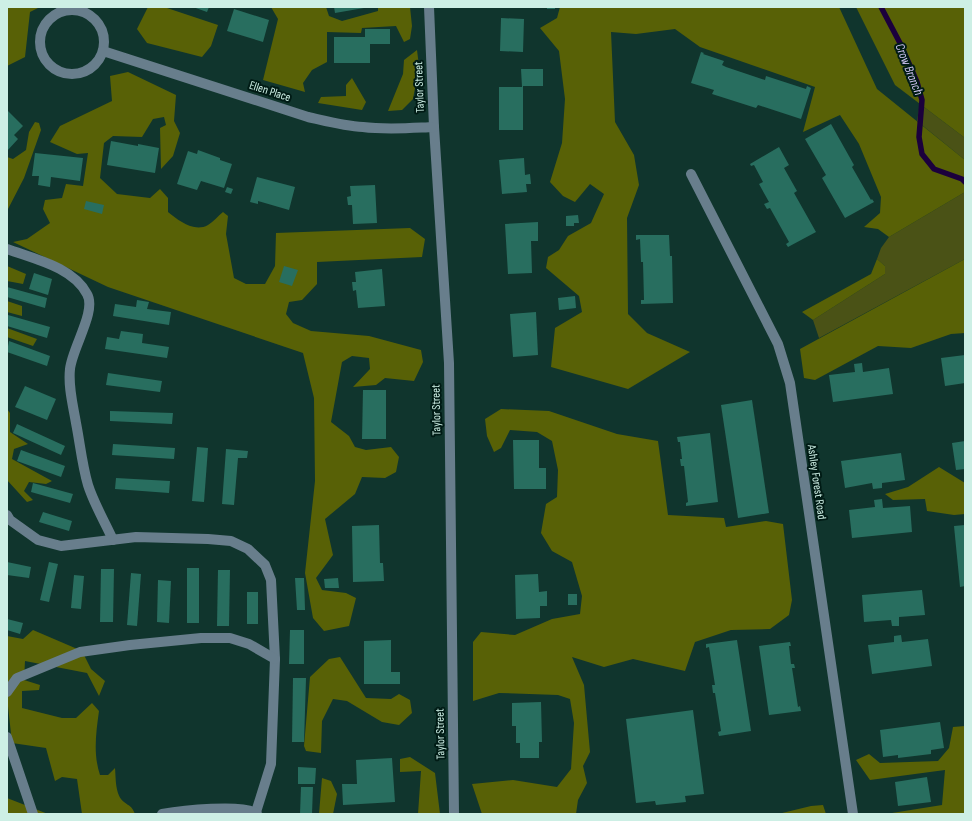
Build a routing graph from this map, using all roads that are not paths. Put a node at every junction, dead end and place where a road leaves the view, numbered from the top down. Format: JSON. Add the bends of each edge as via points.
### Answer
{"nodes":[{"id":1,"x":429,"y":7,"type":"edge"},
{"id":2,"x":103,"y":51,"type":"junction"},
{"id":3,"x":434,"y":127,"type":"junction"},
{"id":4,"x":691,"y":174,"type":"dead end"},
{"id":5,"x":7,"y":249,"type":"edge"},
{"id":6,"x":7,"y":515,"type":"edge"},
{"id":7,"x":114,"y":540,"type":"junction"},
{"id":8,"x":276,"y":659,"type":"junction"},
{"id":9,"x":7,"y":692,"type":"edge"},
{"id":10,"x":7,"y":737,"type":"edge"},
{"id":11,"x":185,"y":812,"type":"edge"},
{"id":12,"x":256,"y":813,"type":"edge"},
{"id":13,"x":33,"y":814,"type":"edge"},
{"id":14,"x":162,"y":814,"type":"edge"},
{"id":15,"x":454,"y":814,"type":"edge"},
{"id":16,"x":853,"y":814,"type":"edge"}],
"edges":[{"from":1,"to":3,"type":"street","name":"Taylor Street"},
{"from":2,"to":2,"type":"street","via":[[103,31],[91,15],[82,11],[61,11],[46,23],[41,32],[41,52],[46,62],[62,73],[83,73],[99,61]]},
{"from":2,"to":3,"type":"street","name":"Ellen Place","via":[[308,117],[338,124],[363,128]]},
{"from":3,"to":15,"type":"street","name":"Taylor Street","via":[[449,363]]},
{"from":4,"to":16,"type":"street","name":"Ashley Forest Road","via":[[778,344],[790,383]]},
{"from":5,"to":7,"type":"street","via":[[64,270],[81,284],[88,295],[90,306],[84,328],[74,348],[70,388],[88,484],[93,500]]},
{"from":6,"to":7,"type":"street","via":[[10,520],[38,540],[61,546]]},
{"from":7,"to":8,"type":"street","via":[[136,537],[208,539],[231,541],[248,549],[265,565],[271,580]]},
{"from":8,"to":9,"type":"street","via":[[249,644],[230,638],[201,638],[130,645],[80,652],[17,678]]},
{"from":8,"to":12,"type":"street","via":[[271,764]]},
{"from":10,"to":13,"type":"street"},
{"from":11,"to":12,"type":"street","via":[[246,809]]},
{"from":11,"to":14,"type":"street"}]}
